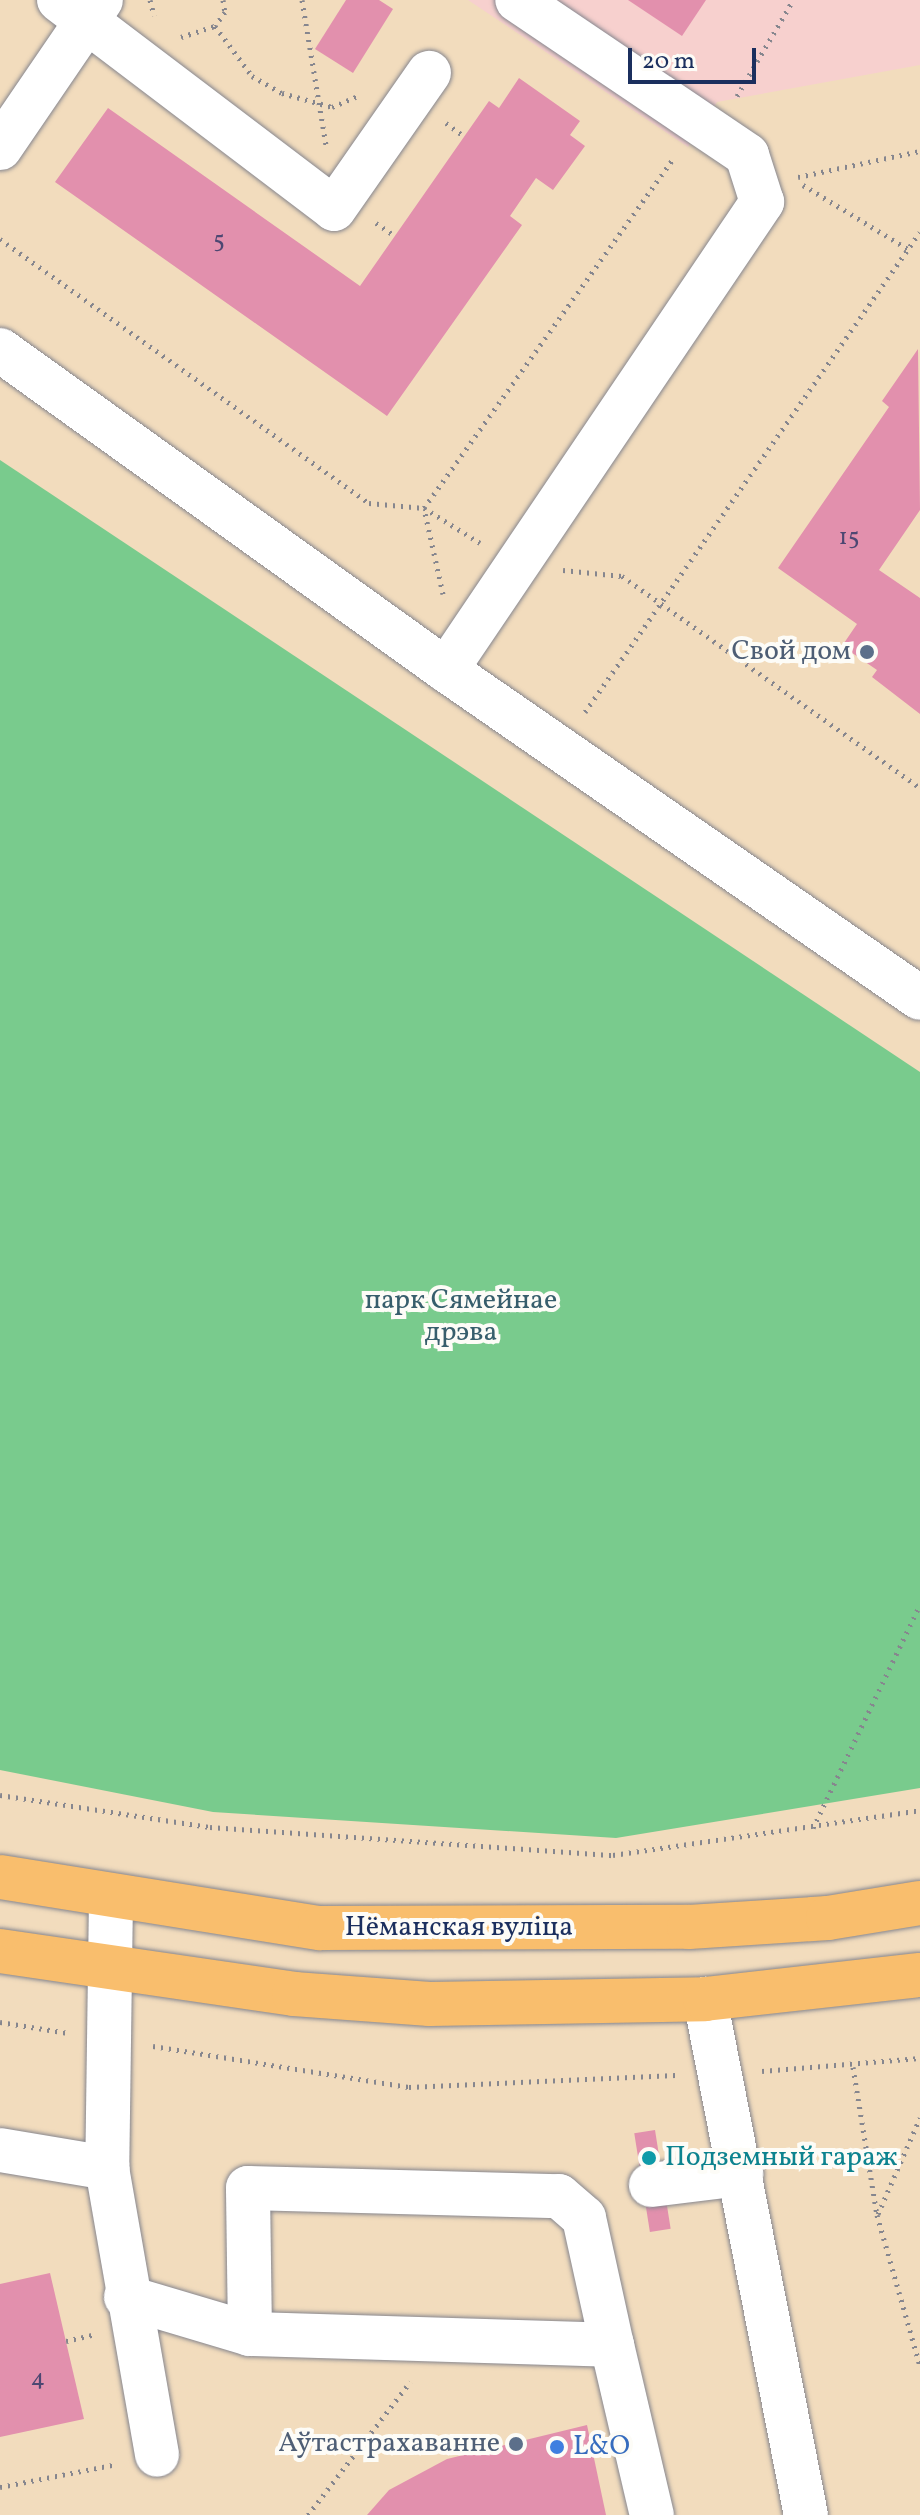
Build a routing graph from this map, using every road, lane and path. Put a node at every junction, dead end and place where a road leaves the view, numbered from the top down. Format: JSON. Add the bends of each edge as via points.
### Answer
{"nodes":[{"id":1,"x":223,"y":0,"type":"edge"},
{"id":2,"x":302,"y":0,"type":"edge"},
{"id":3,"x":517,"y":0,"type":"edge"},
{"id":4,"x":793,"y":0,"type":"edge"},
{"id":5,"x":83,"y":7,"type":"edge"},
{"id":6,"x":425,"y":79,"type":"joint"},
{"id":7,"x":321,"y":103,"type":"junction"},
{"id":8,"x":711,"y":131,"type":"junction"},
{"id":9,"x":0,"y":148,"type":"edge"},
{"id":10,"x":920,"y":151,"type":"edge"},
{"id":11,"x":334,"y":209,"type":"junction"},
{"id":12,"x":920,"y":232,"type":"edge"},
{"id":13,"x":0,"y":239,"type":"edge"},
{"id":14,"x":908,"y":249,"type":"junction"},
{"id":15,"x":0,"y":350,"type":"edge"},
{"id":16,"x":660,"y":605,"type":"junction"},
{"id":17,"x":446,"y":670,"type":"junction"},
{"id":18,"x":559,"y":749,"type":"junction"},
{"id":19,"x":920,"y":788,"type":"edge"},
{"id":20,"x":920,"y":998,"type":"edge"},
{"id":21,"x":920,"y":1605,"type":"edge"},
{"id":22,"x":0,"y":1795,"type":"edge"},
{"id":23,"x":920,"y":1810,"type":"edge"},
{"id":24,"x":812,"y":1828,"type":"junction"},
{"id":25,"x":0,"y":1877,"type":"edge"},
{"id":26,"x":111,"y":1898,"type":"junction"},
{"id":27,"x":920,"y":1903,"type":"edge"},
{"id":28,"x":0,"y":1951,"type":"edge"},
{"id":29,"x":110,"y":1970,"type":"junction"},
{"id":30,"x":920,"y":1975,"type":"edge"},
{"id":31,"x":705,"y":1999,"type":"junction"},
{"id":32,"x":0,"y":2022,"type":"edge"},
{"id":33,"x":112,"y":2040,"type":"junction"},
{"id":34,"x":920,"y":2058,"type":"edge"},
{"id":35,"x":853,"y":2067,"type":"junction"},
{"id":36,"x":716,"y":2073,"type":"junction"},
{"id":37,"x":920,"y":2118,"type":"edge"},
{"id":38,"x":0,"y":2150,"type":"edge"},
{"id":39,"x":107,"y":2168,"type":"junction"},
{"id":40,"x":741,"y":2174,"type":"junction"},
{"id":41,"x":651,"y":2185,"type":"dead end"},
{"id":42,"x":877,"y":2215,"type":"junction"},
{"id":43,"x":126,"y":2297,"type":"junction"},
{"id":44,"x":250,"y":2334,"type":"junction"},
{"id":45,"x":438,"y":2340,"type":"junction"},
{"id":46,"x":612,"y":2345,"type":"junction"},
{"id":47,"x":920,"y":2366,"type":"edge"},
{"id":48,"x":157,"y":2455,"type":"joint"},
{"id":49,"x":0,"y":2487,"type":"edge"},
{"id":50,"x":308,"y":2515,"type":"edge"},
{"id":51,"x":652,"y":2515,"type":"edge"},
{"id":52,"x":806,"y":2515,"type":"edge"}],
"edges":[{"from":1,"to":7,"type":"path","via":[[225,12],[215,26],[252,76],[282,93]]},
{"from":2,"to":7,"type":"path"},
{"from":3,"to":8,"type":"lane"},
{"from":4,"to":8,"type":"path"},
{"from":5,"to":9,"type":"lane"},
{"from":5,"to":11,"type":"lane"},
{"from":6,"to":7,"type":"path","via":[[385,85],[332,107]]},
{"from":6,"to":11,"type":"lane"},
{"from":7,"to":11,"type":"path"},
{"from":8,"to":13,"type":"path","via":[[424,508],[369,503]]},
{"from":8,"to":17,"type":"lane","via":[[747,155],[762,202]]},
{"from":10,"to":14,"type":"path","via":[[793,179]]},
{"from":12,"to":14,"type":"path"},
{"from":14,"to":16,"type":"path"},
{"from":15,"to":17,"type":"lane"},
{"from":16,"to":18,"type":"path"},
{"from":16,"to":19,"type":"path"},
{"from":17,"to":18,"type":"lane"},
{"from":18,"to":20,"type":"lane"},
{"from":21,"to":24,"type":"path"},
{"from":22,"to":24,"type":"path","via":[[210,1827],[613,1855]]},
{"from":23,"to":24,"type":"path"},
{"from":25,"to":26,"type":"main road","name":"Нёманская вуліца"},
{"from":26,"to":27,"type":"main road","name":"Нёманская вуліца","via":[[320,1928],[467,1929],[689,1927],[828,1918]]},
{"from":26,"to":29,"type":"lane"},
{"from":28,"to":29,"type":"main road"},
{"from":29,"to":31,"type":"main road","via":[[294,1994],[430,2004]]},
{"from":29,"to":33,"type":"lane"},
{"from":30,"to":31,"type":"main road"},
{"from":31,"to":36,"type":"lane"},
{"from":32,"to":33,"type":"path"},
{"from":33,"to":36,"type":"path","via":[[409,2087]]},
{"from":33,"to":39,"type":"lane"},
{"from":34,"to":35,"type":"path"},
{"from":35,"to":36,"type":"path"},
{"from":35,"to":42,"type":"path"},
{"from":36,"to":40,"type":"lane"},
{"from":37,"to":42,"type":"path"},
{"from":38,"to":39,"type":"lane"},
{"from":39,"to":43,"type":"lane"},
{"from":40,"to":41,"type":"lane"},
{"from":40,"to":52,"type":"lane"},
{"from":42,"to":47,"type":"path"},
{"from":43,"to":44,"type":"lane"},
{"from":43,"to":48,"type":"lane"},
{"from":44,"to":45,"type":"lane"},
{"from":44,"to":46,"type":"lane","via":[[248,2188],[559,2196],[584,2218]]},
{"from":45,"to":46,"type":"lane"},
{"from":45,"to":50,"type":"path","via":[[384,2421]]},
{"from":46,"to":51,"type":"lane"},
{"from":48,"to":49,"type":"path"}]}
